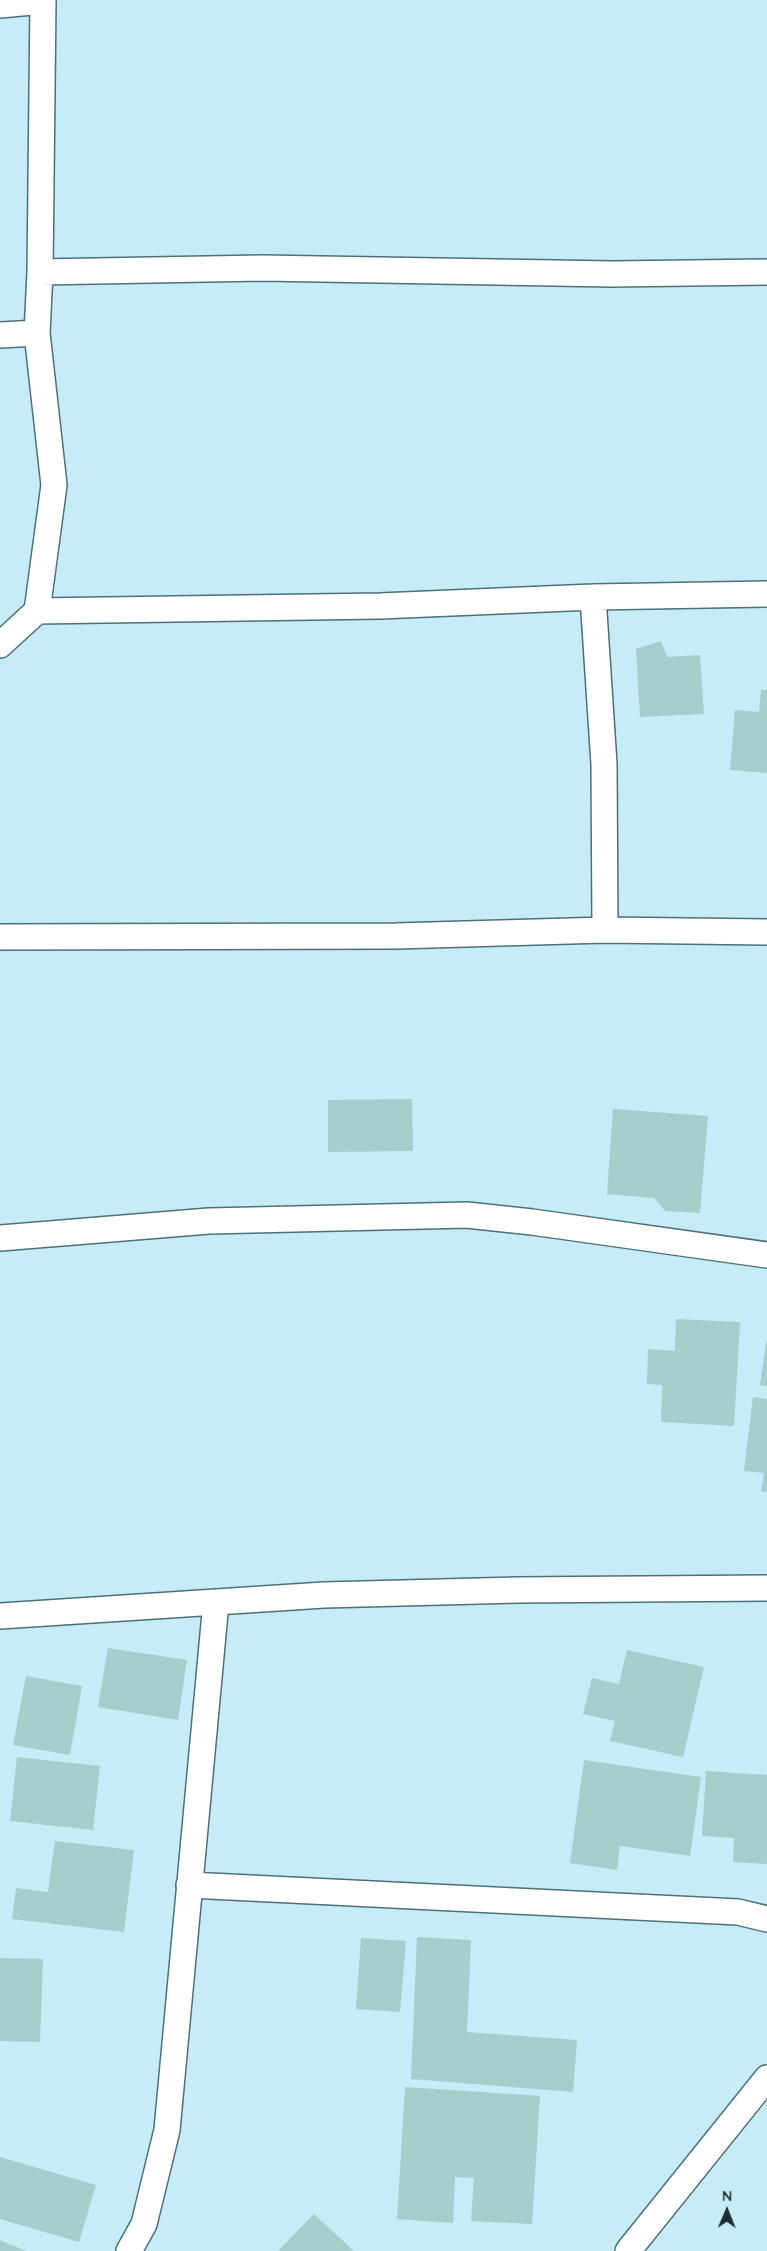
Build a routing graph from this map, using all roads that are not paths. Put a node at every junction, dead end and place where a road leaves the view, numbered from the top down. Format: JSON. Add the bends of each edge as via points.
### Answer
{"nodes":[{"id":1,"x":43,"y":1,"type":"edge"},
{"id":2,"x":0,"y":5,"type":"edge"},
{"id":3,"x":40,"y":272,"type":"junction"},
{"id":4,"x":767,"y":272,"type":"edge"},
{"id":5,"x":37,"y":333,"type":"junction"},
{"id":6,"x":0,"y":335,"type":"edge"},
{"id":7,"x":767,"y":594,"type":"edge"},
{"id":8,"x":593,"y":598,"type":"junction"},
{"id":9,"x":38,"y":611,"type":"junction"},
{"id":10,"x":0,"y":645,"type":"edge"},
{"id":11,"x":605,"y":930,"type":"junction"},
{"id":12,"x":767,"y":932,"type":"edge"},
{"id":13,"x":0,"y":937,"type":"edge"},
{"id":14,"x":0,"y":1238,"type":"edge"},
{"id":15,"x":767,"y":1255,"type":"edge"},
{"id":16,"x":767,"y":1588,"type":"edge"},
{"id":17,"x":216,"y":1602,"type":"junction"},
{"id":18,"x":0,"y":1616,"type":"edge"},
{"id":19,"x":189,"y":1885,"type":"junction"},
{"id":20,"x":767,"y":1919,"type":"edge"},
{"id":21,"x":767,"y":2078,"type":"edge"},
{"id":22,"x":129,"y":2251,"type":"edge"},
{"id":23,"x":628,"y":2251,"type":"edge"}],
"edges":[{"from":1,"to":2,"type":"street"},
{"from":1,"to":3,"type":"street"},
{"from":3,"to":4,"type":"street","via":[[262,268],[612,274]]},
{"from":3,"to":5,"type":"street"},
{"from":5,"to":6,"type":"street"},
{"from":5,"to":9,"type":"street","via":[[54,485]]},
{"from":7,"to":8,"type":"street"},
{"from":8,"to":9,"type":"street","via":[[380,606]]},
{"from":8,"to":11,"type":"street","via":[[604,764]]},
{"from":9,"to":10,"type":"street"},
{"from":11,"to":12,"type":"street"},
{"from":11,"to":13,"type":"street","via":[[396,936]]},
{"from":14,"to":15,"type":"street","via":[[209,1221],[467,1215]]},
{"from":16,"to":17,"type":"street","via":[[518,1590]]},
{"from":17,"to":18,"type":"street"},
{"from":17,"to":19,"type":"street"},
{"from":19,"to":20,"type":"street","via":[[738,1912]]},
{"from":19,"to":22,"type":"street","via":[[167,2130],[144,2224]]},
{"from":21,"to":23,"type":"street"}]}
